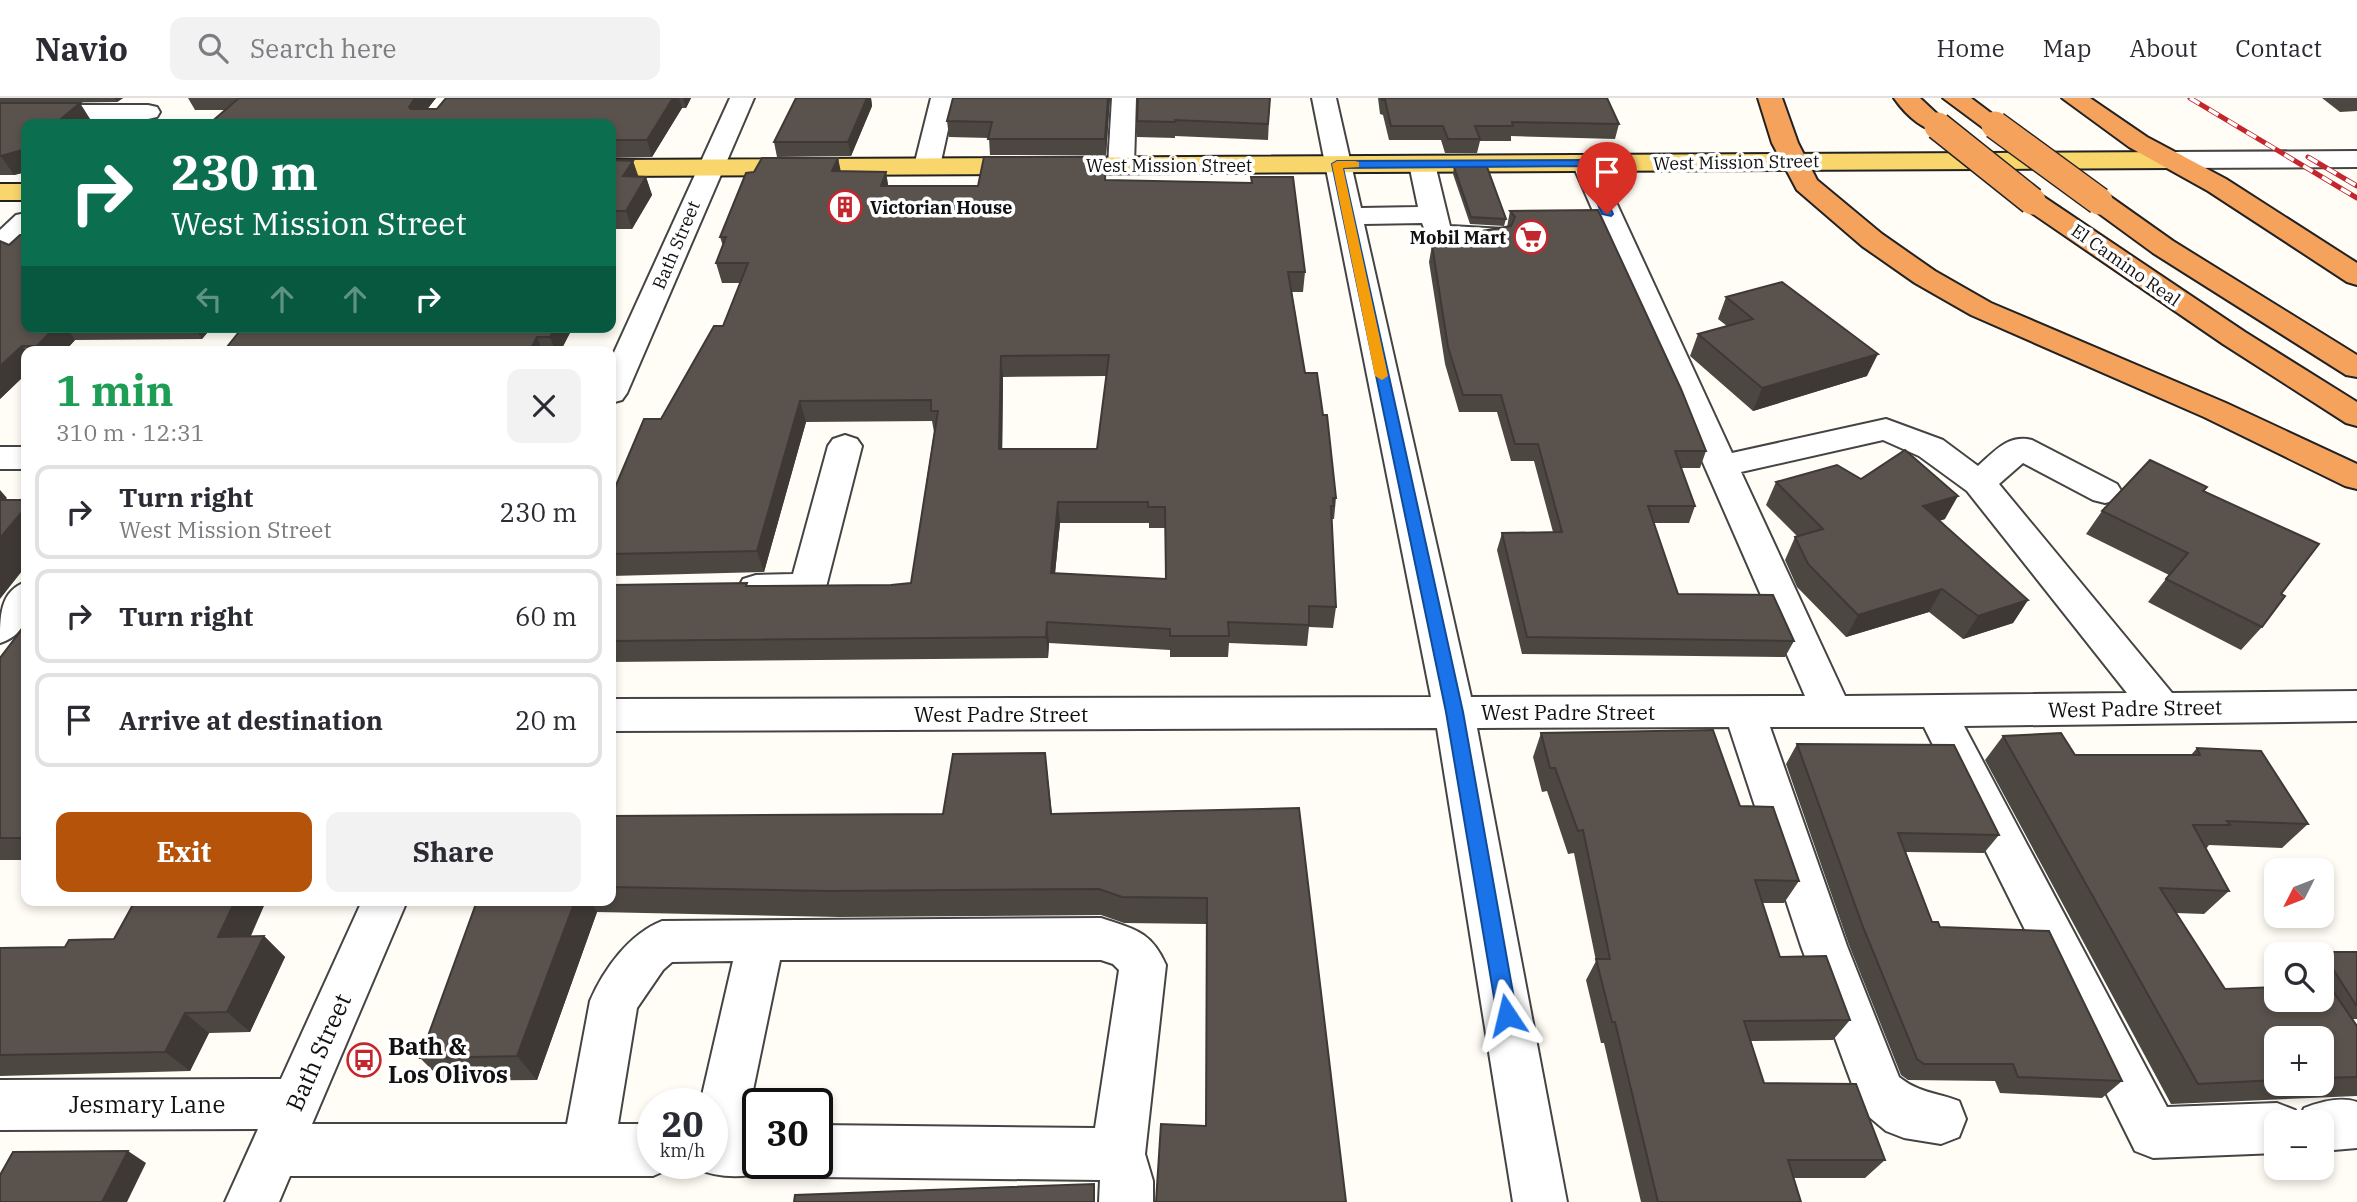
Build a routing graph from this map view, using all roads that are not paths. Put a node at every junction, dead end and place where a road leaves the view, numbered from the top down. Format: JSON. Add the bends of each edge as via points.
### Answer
{"nodes":[{"id":1,"x":17,"y":98,"type":"edge"},
{"id":2,"x":743,"y":98,"type":"edge"},
{"id":3,"x":943,"y":98,"type":"edge"},
{"id":4,"x":1124,"y":98,"type":"edge"},
{"id":5,"x":1324,"y":98,"type":"edge"},
{"id":6,"x":1906,"y":98,"type":"edge"},
{"id":7,"x":1955,"y":98,"type":"edge"},
{"id":8,"x":2074,"y":98,"type":"edge"},
{"id":9,"x":1771,"y":100,"type":"edge"},
{"id":10,"x":148,"y":111,"type":"edge"},
{"id":11,"x":2357,"y":159,"type":"edge"},
{"id":12,"x":2173,"y":160,"type":"junction"},
{"id":13,"x":1795,"y":161,"type":"junction"},
{"id":14,"x":1585,"y":163,"type":"junction"},
{"id":15,"x":1337,"y":164,"type":"junction"},
{"id":16,"x":1422,"y":164,"type":"junction"},
{"id":17,"x":1121,"y":165,"type":"junction"},
{"id":18,"x":927,"y":166,"type":"junction"},
{"id":19,"x":616,"y":168,"type":"edge"},
{"id":20,"x":709,"y":168,"type":"junction"},
{"id":21,"x":0,"y":192,"type":"edge"},
{"id":22,"x":21,"y":192,"type":"edge"},
{"id":23,"x":1433,"y":215,"type":"junction"},
{"id":24,"x":1348,"y":216,"type":"junction"},
{"id":25,"x":1495,"y":235,"type":"edge"},
{"id":26,"x":2357,"y":276,"type":"edge"},
{"id":27,"x":2357,"y":368,"type":"edge"},
{"id":28,"x":616,"y":382,"type":"edge"},
{"id":29,"x":2357,"y":416,"type":"edge"},
{"id":30,"x":845,"y":446,"type":"dead end"},
{"id":31,"x":0,"y":458,"type":"edge"},
{"id":32,"x":21,"y":458,"type":"edge"},
{"id":33,"x":1721,"y":466,"type":"junction"},
{"id":34,"x":2357,"y":478,"type":"edge"},
{"id":35,"x":1979,"y":483,"type":"junction"},
{"id":36,"x":2105,"y":492,"type":"dead end"},
{"id":37,"x":719,"y":589,"type":"edge"},
{"id":38,"x":21,"y":602,"type":"edge"},
{"id":39,"x":0,"y":629,"type":"edge"},
{"id":40,"x":2357,"y":706,"type":"edge"},
{"id":41,"x":2161,"y":708,"type":"junction"},
{"id":42,"x":1744,"y":711,"type":"junction"},
{"id":43,"x":1832,"y":711,"type":"junction"},
{"id":44,"x":1936,"y":711,"type":"junction"},
{"id":45,"x":1454,"y":712,"type":"junction"},
{"id":46,"x":616,"y":715,"type":"edge"},
{"id":47,"x":384,"y":906,"type":"edge"},
{"id":48,"x":761,"y":940,"type":"junction"},
{"id":49,"x":295,"y":1104,"type":"junction"},
{"id":50,"x":0,"y":1105,"type":"edge"},
{"id":51,"x":1941,"y":1119,"type":"dead end"},
{"id":52,"x":2264,"y":1129,"type":"edge"},
{"id":53,"x":274,"y":1150,"type":"junction"},
{"id":54,"x":589,"y":1150,"type":"junction"},
{"id":55,"x":637,"y":1150,"type":"edge"},
{"id":56,"x":728,"y":1150,"type":"edge"},
{"id":57,"x":833,"y":1152,"type":"edge"},
{"id":58,"x":1123,"y":1178,"type":"edge"},
{"id":59,"x":252,"y":1202,"type":"edge"},
{"id":60,"x":1540,"y":1202,"type":"edge"}],
"edges":[{"from":1,"to":10,"type":"street","via":[[0,112]]},
{"from":2,"to":20,"type":"street","name":"Bath Street"},
{"from":3,"to":18,"type":"street"},
{"from":4,"to":17,"type":"street"},
{"from":5,"to":15,"type":"street"},
{"from":6,"to":29,"type":"highway","name":"El Camino Real","bridge":true,"via":[[2032,201]]},
{"from":7,"to":27,"type":"highway","name":"El Camino Real","bridge":true,"via":[[2174,254]]},
{"from":8,"to":12,"type":"highway"},
{"from":9,"to":13,"type":"highway"},
{"from":11,"to":12,"type":"street","name":"West Mission Street"},
{"from":12,"to":13,"type":"main road","name":"West Mission Street"},
{"from":12,"to":26,"type":"highway"},
{"from":13,"to":14,"type":"main road","name":"West Mission Street"},
{"from":13,"to":34,"type":"highway","via":[[1806,184],[1872,240],[1981,309],[2215,410]]},
{"from":14,"to":16,"type":"main road","name":"West Mission Street"},
{"from":14,"to":33,"type":"street"},
{"from":15,"to":16,"type":"main road","name":"West Mission Street"},
{"from":15,"to":17,"type":"main road","name":"West Mission Street"},
{"from":15,"to":24,"type":"street"},
{"from":16,"to":23,"type":"street"},
{"from":17,"to":18,"type":"main road","name":"West Mission Street"},
{"from":18,"to":20,"type":"main road","name":"West Mission Street"},
{"from":19,"to":20,"type":"main road","name":"West Mission Street"},
{"from":20,"to":28,"type":"street","name":"Bath Street"},
{"from":21,"to":22,"type":"main road"},
{"from":23,"to":24,"type":"street"},
{"from":23,"to":25,"type":"street","via":[[1439,234]]},
{"from":24,"to":45,"type":"street"},
{"from":30,"to":37,"type":"street","via":[[808,587]]},
{"from":31,"to":32,"type":"street"},
{"from":33,"to":35,"type":"street","via":[[1886,429],[1931,447]]},
{"from":33,"to":43,"type":"street"},
{"from":35,"to":36,"type":"street","via":[[2020,448]]},
{"from":35,"to":41,"type":"street"},
{"from":38,"to":39,"type":"street"},
{"from":40,"to":41,"type":"street","name":"West Padre Street"},
{"from":41,"to":44,"type":"street","name":"West Padre Street"},
{"from":42,"to":43,"type":"street","name":"West Padre Street"},
{"from":42,"to":45,"type":"street","name":"West Padre Street"},
{"from":42,"to":51,"type":"street","via":[[1880,1094],[1904,1113]]},
{"from":43,"to":44,"type":"street","name":"West Padre Street"},
{"from":44,"to":52,"type":"street","via":[[2153,1133]]},
{"from":45,"to":46,"type":"street","name":"West Padre Street"},
{"from":45,"to":60,"type":"street"},
{"from":47,"to":49,"type":"street","name":"Bath Street"},
{"from":48,"to":54,"type":"street","via":[[662,942],[647,955],[614,1001]]},
{"from":48,"to":56,"type":"street"},
{"from":48,"to":58,"type":"street","via":[[1101,939],[1129,948],[1143,965],[1122,1114]]},
{"from":49,"to":50,"type":"street","name":"Jesmary Lane"},
{"from":49,"to":53,"type":"street","name":"Bath Street"},
{"from":53,"to":54,"type":"street"},
{"from":53,"to":59,"type":"street","name":"Bath Street"},
{"from":54,"to":55,"type":"street"},
{"from":57,"to":58,"type":"street"}]}
